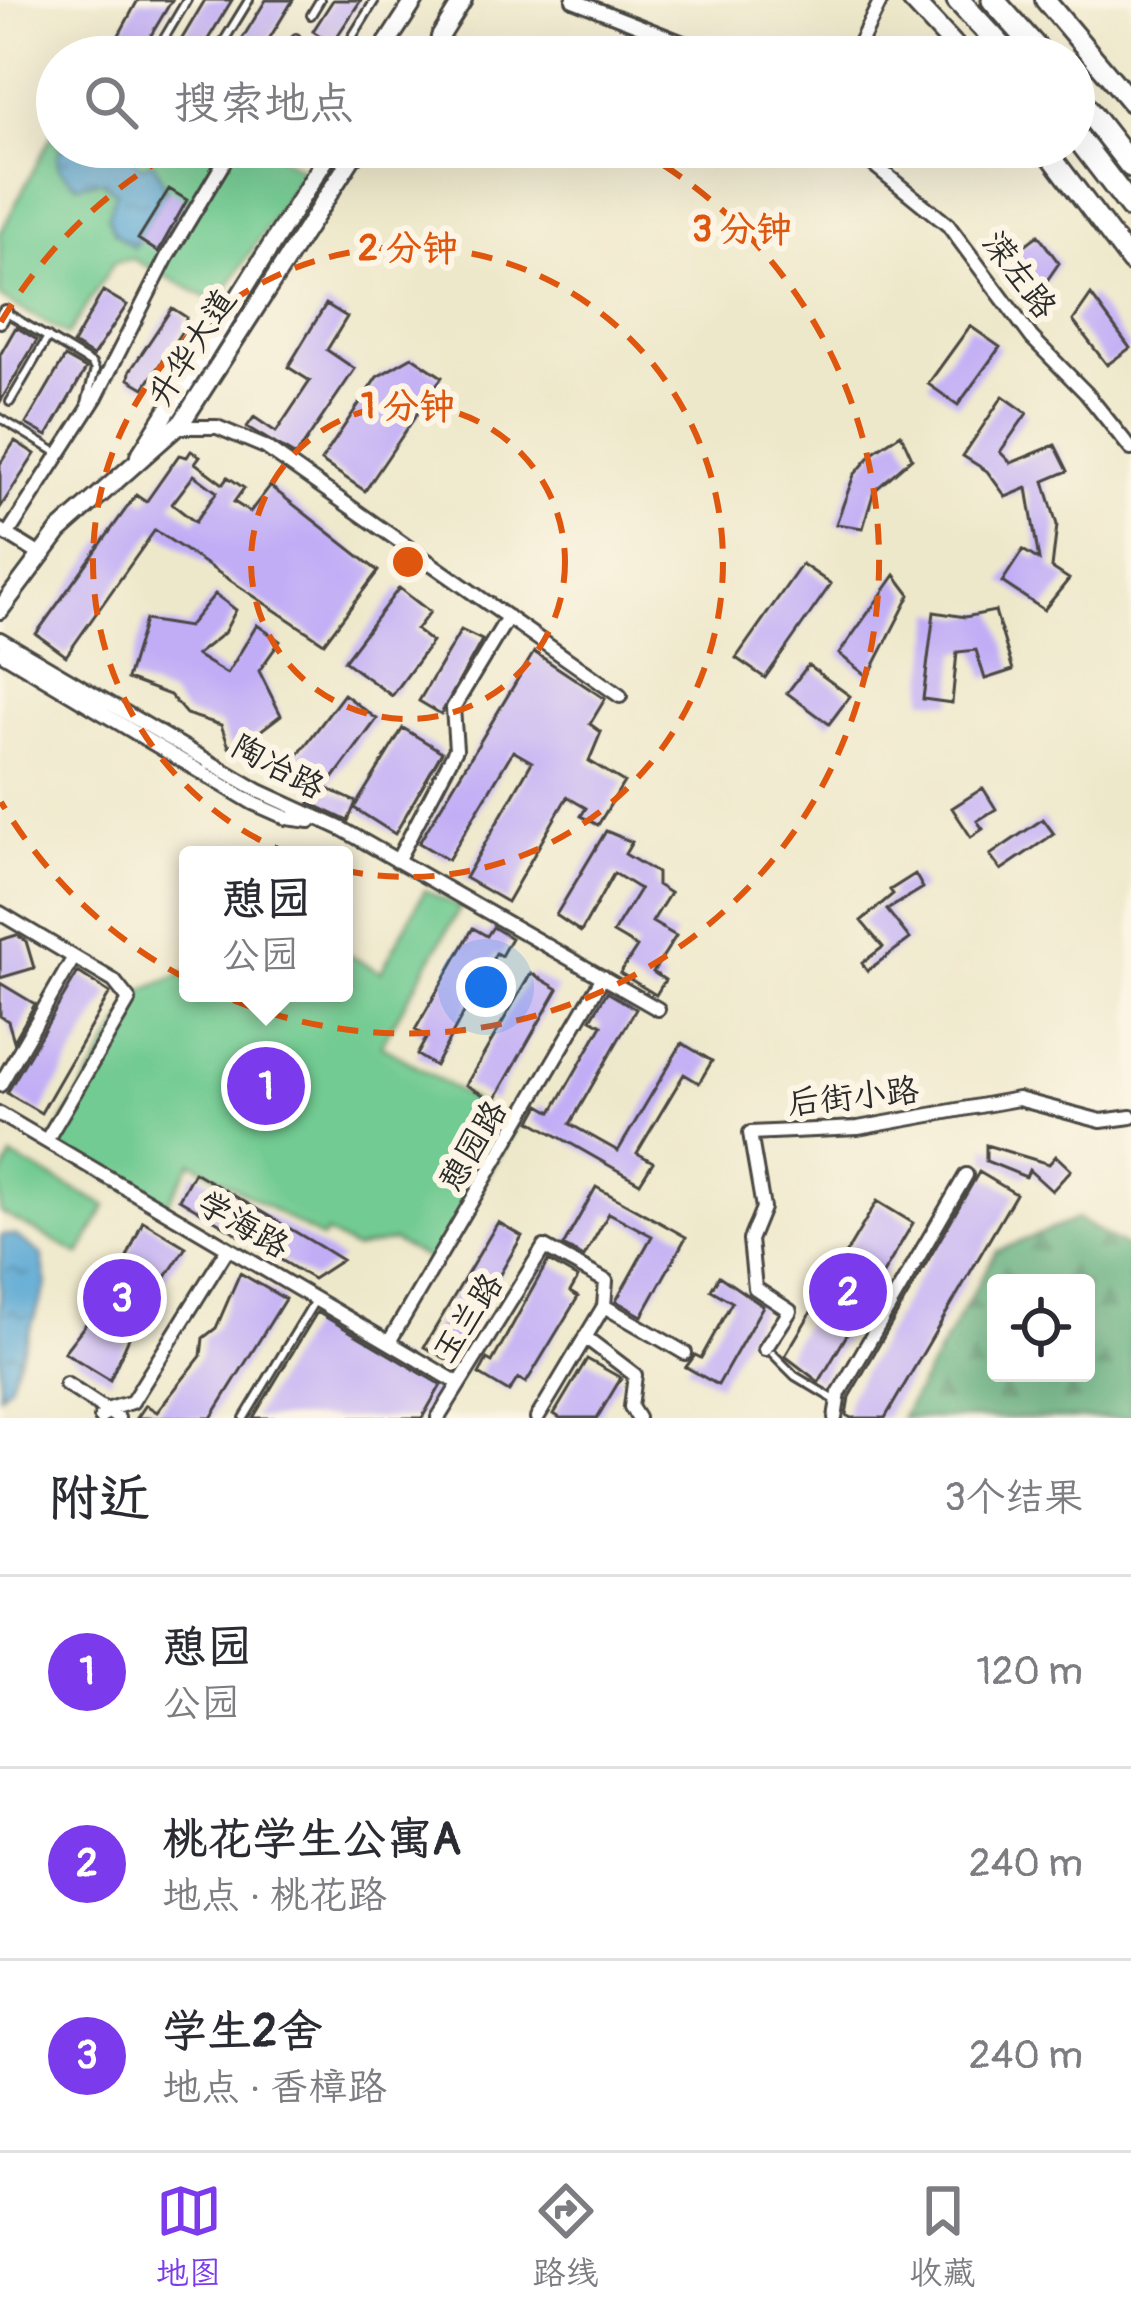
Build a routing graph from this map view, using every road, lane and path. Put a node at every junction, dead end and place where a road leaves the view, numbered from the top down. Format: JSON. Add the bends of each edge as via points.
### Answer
{"nodes":[{"id":1,"x":187,"y":0,"type":"edge"},
{"id":2,"x":249,"y":0,"type":"edge"},
{"id":3,"x":320,"y":0,"type":"edge"},
{"id":4,"x":375,"y":0,"type":"edge"},
{"id":5,"x":415,"y":0,"type":"edge"},
{"id":6,"x":463,"y":0,"type":"edge"},
{"id":7,"x":573,"y":0,"type":"edge"},
{"id":8,"x":880,"y":0,"type":"edge"},
{"id":9,"x":912,"y":0,"type":"edge"},
{"id":10,"x":958,"y":0,"type":"edge"},
{"id":11,"x":993,"y":0,"type":"edge"},
{"id":12,"x":1045,"y":0,"type":"edge"},
{"id":13,"x":311,"y":15,"type":"dead end"},
{"id":14,"x":166,"y":36,"type":"edge"},
{"id":15,"x":227,"y":36,"type":"edge"},
{"id":16,"x":353,"y":36,"type":"edge"},
{"id":17,"x":392,"y":36,"type":"edge"},
{"id":18,"x":441,"y":36,"type":"edge"},
{"id":19,"x":665,"y":36,"type":"edge"},
{"id":20,"x":863,"y":36,"type":"edge"},
{"id":21,"x":945,"y":36,"type":"edge"},
{"id":22,"x":991,"y":36,"type":"edge"},
{"id":23,"x":1025,"y":36,"type":"edge"},
{"id":24,"x":1075,"y":36,"type":"edge"},
{"id":25,"x":1095,"y":59,"type":"edge"},
{"id":26,"x":1131,"y":102,"type":"edge"},
{"id":27,"x":1095,"y":120,"type":"edge"},
{"id":28,"x":1095,"y":160,"type":"edge"},
{"id":29,"x":1131,"y":166,"type":"edge"},
{"id":30,"x":220,"y":168,"type":"edge"},
{"id":31,"x":319,"y":168,"type":"edge"},
{"id":32,"x":346,"y":168,"type":"edge"},
{"id":33,"x":877,"y":168,"type":"edge"},
{"id":34,"x":1059,"y":168,"type":"edge"},
{"id":35,"x":1131,"y":207,"type":"edge"},
{"id":36,"x":1131,"y":262,"type":"edge"},
{"id":37,"x":2,"y":316,"type":"edge"},
{"id":38,"x":48,"y":337,"type":"junction"},
{"id":39,"x":10,"y":402,"type":"dead end"},
{"id":40,"x":82,"y":418,"type":"junction"},
{"id":41,"x":3,"y":420,"type":"edge"},
{"id":42,"x":179,"y":427,"type":"junction"},
{"id":43,"x":0,"y":431,"type":"edge"},
{"id":44,"x":155,"y":433,"type":"junction"},
{"id":45,"x":1131,"y":449,"type":"edge"},
{"id":46,"x":59,"y":454,"type":"junction"},
{"id":47,"x":4,"y":533,"type":"edge"},
{"id":48,"x":35,"y":552,"type":"junction"},
{"id":49,"x":0,"y":596,"type":"edge"},
{"id":50,"x":0,"y":610,"type":"edge"},
{"id":51,"x":508,"y":617,"type":"junction"},
{"id":52,"x":0,"y":639,"type":"edge"},
{"id":53,"x":0,"y":652,"type":"edge"},
{"id":54,"x":620,"y":696,"type":"dead end"},
{"id":55,"x":323,"y":822,"type":"junction"},
{"id":56,"x":397,"y":861,"type":"junction"},
{"id":57,"x":0,"y":913,"type":"edge"},
{"id":58,"x":74,"y":957,"type":"junction"},
{"id":59,"x":603,"y":977,"type":"junction"},
{"id":60,"x":658,"y":1009,"type":"dead end"},
{"id":61,"x":0,"y":1085,"type":"edge"},
{"id":62,"x":0,"y":1114,"type":"edge"},
{"id":63,"x":1131,"y":1117,"type":"edge"},
{"id":64,"x":46,"y":1141,"type":"junction"},
{"id":65,"x":966,"y":1175,"type":"dead end"},
{"id":66,"x":227,"y":1247,"type":"junction"},
{"id":67,"x":316,"y":1299,"type":"junction"},
{"id":68,"x":604,"y":1306,"type":"junction"},
{"id":69,"x":585,"y":1337,"type":"junction"},
{"id":70,"x":389,"y":1342,"type":"junction"},
{"id":71,"x":769,"y":1351,"type":"joint"},
{"id":72,"x":685,"y":1353,"type":"dead end"},
{"id":73,"x":458,"y":1383,"type":"junction"},
{"id":74,"x":66,"y":1384,"type":"dead end"},
{"id":75,"x":836,"y":1400,"type":"junction"},
{"id":76,"x":108,"y":1416,"type":"edge"},
{"id":77,"x":244,"y":1418,"type":"edge"},
{"id":78,"x":437,"y":1418,"type":"edge"},
{"id":79,"x":537,"y":1418,"type":"edge"},
{"id":80,"x":638,"y":1418,"type":"edge"},
{"id":81,"x":836,"y":1418,"type":"edge"}],
"edges":[{"from":1,"to":14,"type":"lane"},
{"from":2,"to":15,"type":"lane"},
{"from":3,"to":13,"type":"lane"},
{"from":4,"to":16,"type":"lane"},
{"from":5,"to":17,"type":"street"},
{"from":6,"to":18,"type":"street"},
{"from":7,"to":19,"type":"street"},
{"from":8,"to":20,"type":"street"},
{"from":9,"to":21,"type":"main road"},
{"from":10,"to":22,"type":"highway"},
{"from":11,"to":23,"type":"highway"},
{"from":12,"to":24,"type":"main road"},
{"from":25,"to":26,"type":"main road"},
{"from":27,"to":29,"type":"highway"},
{"from":28,"to":35,"type":"highway"},
{"from":30,"to":40,"type":"street"},
{"from":31,"to":44,"type":"street","name":"升华大道"},
{"from":32,"to":42,"type":"street","name":"升华大道"},
{"from":33,"to":45,"type":"street","name":"溁左路","via":[[948,225],[1032,338]]},
{"from":34,"to":36,"type":"main road"},
{"from":37,"to":38,"type":"lane"},
{"from":38,"to":39,"type":"lane"},
{"from":38,"to":40,"type":"lane","via":[[95,370]]},
{"from":40,"to":46,"type":"street"},
{"from":41,"to":43,"type":"lane"},
{"from":41,"to":46,"type":"lane"},
{"from":42,"to":44,"type":"street"},
{"from":42,"to":48,"type":"street","name":"升华大道"},
{"from":42,"to":51,"type":"street","via":[[218,427],[265,447]]},
{"from":44,"to":48,"type":"street","name":"升华大道"},
{"from":46,"to":47,"type":"street"},
{"from":47,"to":48,"type":"street"},
{"from":48,"to":49,"type":"street","name":"升华大道"},
{"from":48,"to":50,"type":"street","name":"升华大道"},
{"from":51,"to":54,"type":"street"},
{"from":51,"to":56,"type":"street","via":[[452,708],[456,749]]},
{"from":52,"to":55,"type":"street","name":"陶冶路"},
{"from":53,"to":55,"type":"street","via":[[253,803]]},
{"from":55,"to":56,"type":"street","name":"陶冶路"},
{"from":56,"to":59,"type":"street","name":"陶冶路"},
{"from":57,"to":58,"type":"street"},
{"from":58,"to":61,"type":"street"},
{"from":58,"to":64,"type":"street","via":[[122,986],[129,1000]]},
{"from":59,"to":60,"type":"street","name":"陶冶路"},
{"from":59,"to":70,"type":"street","name":"憩园路"},
{"from":62,"to":64,"type":"street","name":"学海路"},
{"from":63,"to":71,"type":"street","name":"后街小路","via":[[1101,1121],[1018,1099],[857,1128],[750,1133],[763,1208],[750,1240],[755,1288],[790,1311]]},
{"from":64,"to":66,"type":"street","name":"学海路"},
{"from":65,"to":75,"type":"street"},
{"from":66,"to":67,"type":"street","name":"学海路"},
{"from":66,"to":76,"type":"street","via":[[132,1402]]},
{"from":67,"to":70,"type":"street","name":"学海路"},
{"from":67,"to":77,"type":"lane"},
{"from":68,"to":69,"type":"street"},
{"from":68,"to":72,"type":"street"},
{"from":68,"to":73,"type":"street","name":"玉兰路","via":[[606,1282],[544,1247]]},
{"from":69,"to":79,"type":"street"},
{"from":69,"to":80,"type":"street","via":[[635,1375],[631,1407]]},
{"from":70,"to":73,"type":"street","name":"学海路"},
{"from":71,"to":75,"type":"lane"},
{"from":73,"to":78,"type":"street","name":"玉兰路"},
{"from":74,"to":76,"type":"street"},
{"from":75,"to":81,"type":"street"}]}
